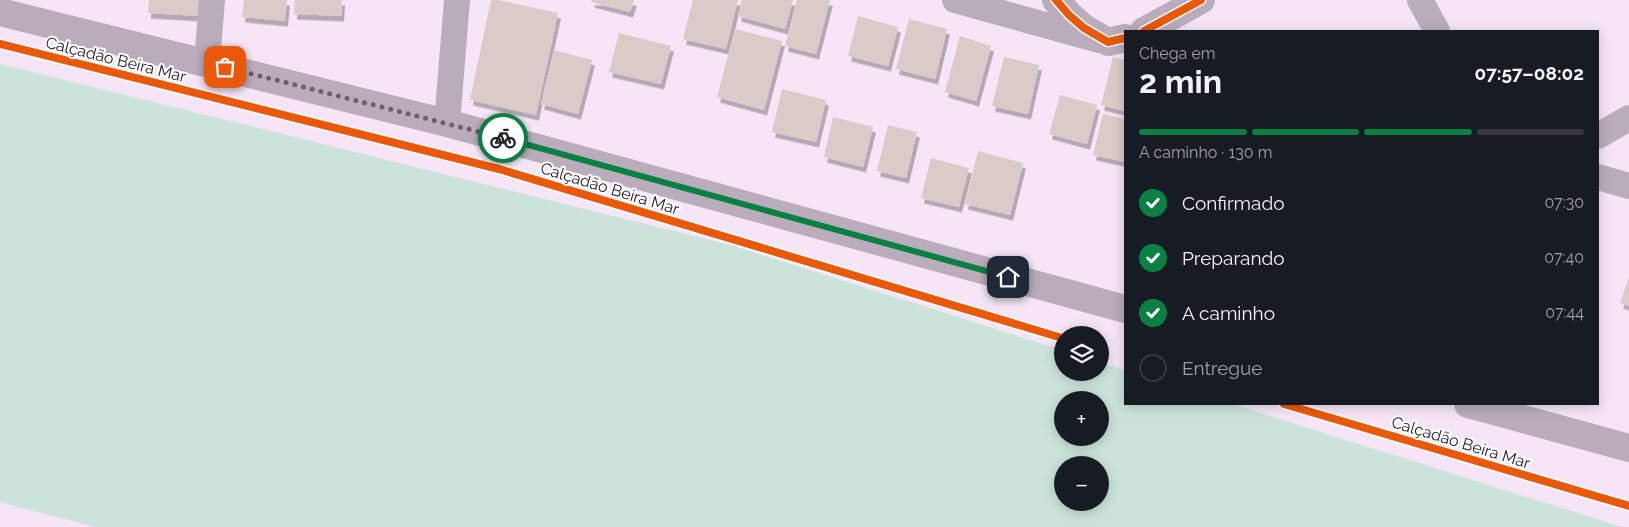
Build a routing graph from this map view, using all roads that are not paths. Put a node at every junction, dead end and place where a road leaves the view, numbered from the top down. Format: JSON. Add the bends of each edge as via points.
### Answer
{"nodes":[{"id":1,"x":212,"y":0,"type":"edge"},
{"id":2,"x":457,"y":0,"type":"edge"},
{"id":3,"x":955,"y":0,"type":"edge"},
{"id":4,"x":1056,"y":0,"type":"edge"},
{"id":5,"x":1201,"y":0,"type":"edge"},
{"id":6,"x":1420,"y":0,"type":"edge"},
{"id":7,"x":0,"y":12,"type":"edge"},
{"id":8,"x":1146,"y":30,"type":"edge"},
{"id":9,"x":1436,"y":30,"type":"edge"},
{"id":10,"x":1119,"y":42,"type":"edge"},
{"id":11,"x":207,"y":62,"type":"junction"},
{"id":12,"x":1629,"y":118,"type":"edge"},
{"id":13,"x":447,"y":123,"type":"junction"},
{"id":14,"x":1599,"y":135,"type":"edge"},
{"id":15,"x":1599,"y":177,"type":"edge"},
{"id":16,"x":1629,"y":186,"type":"edge"},
{"id":17,"x":1124,"y":306,"type":"edge"},
{"id":18,"x":1472,"y":405,"type":"edge"},
{"id":19,"x":1629,"y":448,"type":"edge"}],
"edges":[{"from":1,"to":11,"type":"street"},
{"from":2,"to":13,"type":"street"},
{"from":3,"to":10,"type":"street"},
{"from":4,"to":10,"type":"main road","via":[[1084,28]]},
{"from":5,"to":8,"type":"main road"},
{"from":6,"to":9,"type":"street"},
{"from":7,"to":11,"type":"main road"},
{"from":11,"to":13,"type":"main road"},
{"from":12,"to":14,"type":"street"},
{"from":13,"to":17,"type":"main road"},
{"from":15,"to":16,"type":"street"},
{"from":18,"to":19,"type":"main road"}]}
